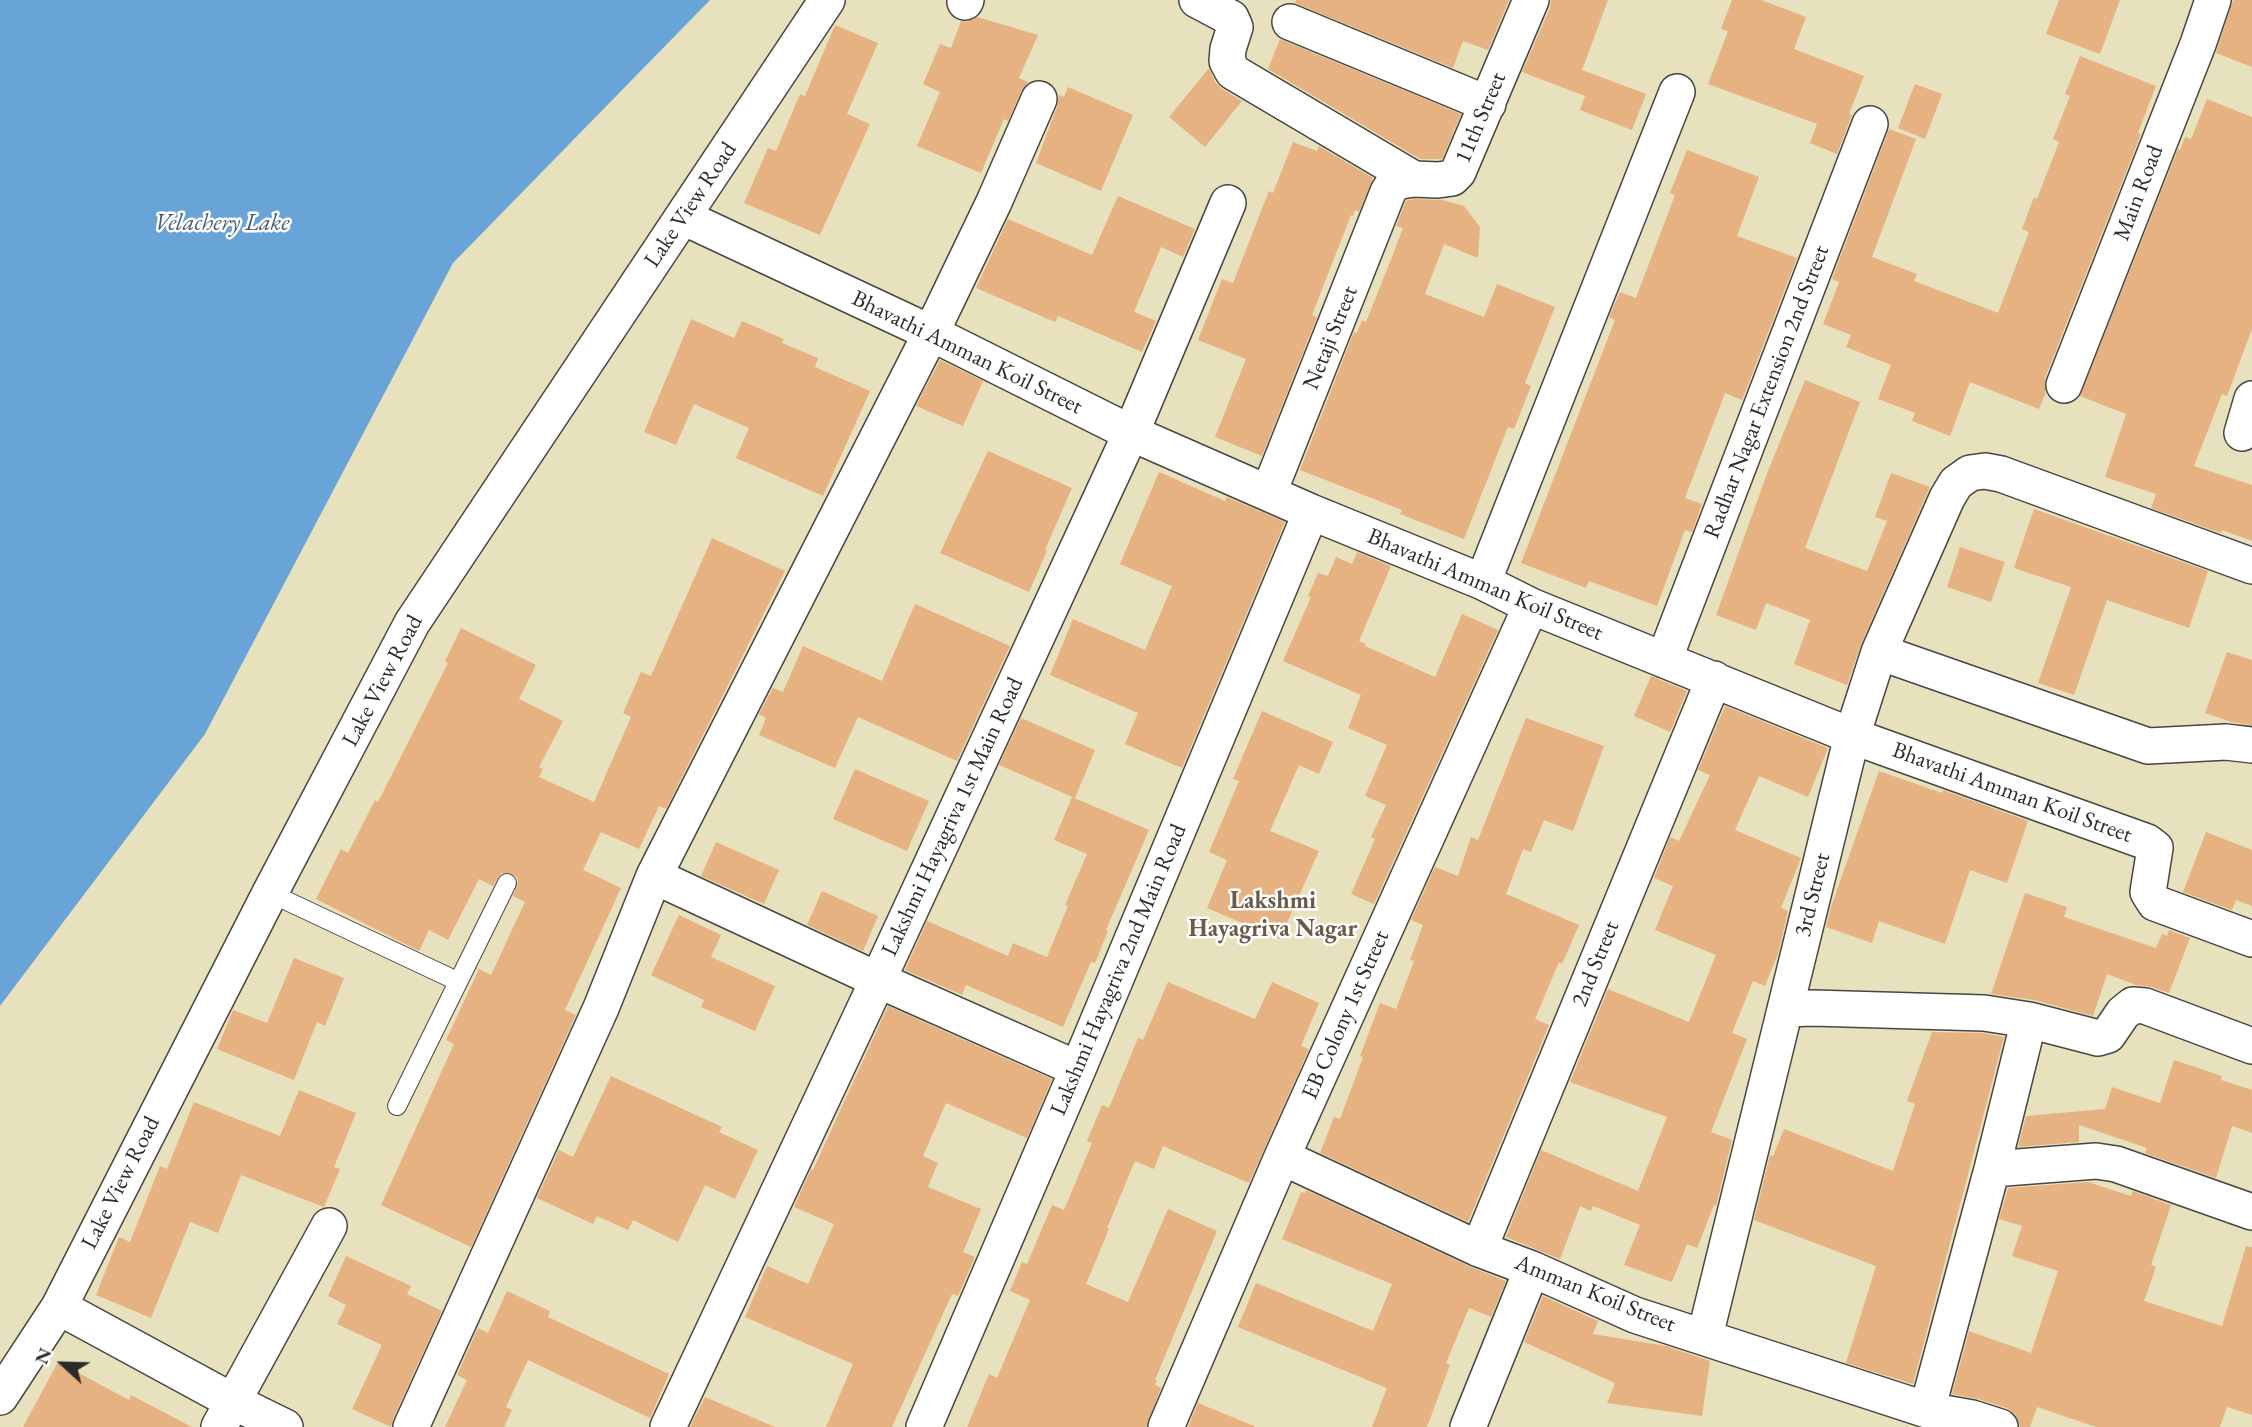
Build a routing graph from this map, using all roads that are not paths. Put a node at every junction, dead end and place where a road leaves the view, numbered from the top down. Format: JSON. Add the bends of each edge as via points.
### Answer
{"nodes":[{"id":1,"x":827,"y":0,"type":"edge"},
{"id":2,"x":1197,"y":0,"type":"edge"},
{"id":3,"x":1531,"y":0,"type":"edge"},
{"id":4,"x":2213,"y":0,"type":"edge"},
{"id":5,"x":1290,"y":23,"type":"dead end"},
{"id":6,"x":1677,"y":92,"type":"dead end"},
{"id":7,"x":1039,"y":99,"type":"dead end"},
{"id":8,"x":1488,"y":104,"type":"junction"},
{"id":9,"x":1870,"y":124,"type":"dead end"},
{"id":10,"x":1404,"y":181,"type":"junction"},
{"id":11,"x":1228,"y":203,"type":"dead end"},
{"id":12,"x":682,"y":217,"type":"junction"},
{"id":13,"x":931,"y":333,"type":"junction"},
{"id":14,"x":2064,"y":385,"type":"dead end"},
{"id":15,"x":2252,"y":399,"type":"edge"},
{"id":16,"x":1130,"y":433,"type":"junction"},
{"id":17,"x":2242,"y":433,"type":"dead end"},
{"id":18,"x":1269,"y":492,"type":"junction"},
{"id":19,"x":1311,"y":512,"type":"junction"},
{"id":20,"x":2252,"y":566,"type":"edge"},
{"id":21,"x":1483,"y":582,"type":"junction"},
{"id":22,"x":1531,"y":606,"type":"junction"},
{"id":23,"x":1879,"y":652,"type":"junction"},
{"id":24,"x":1664,"y":660,"type":"junction"},
{"id":25,"x":1714,"y":678,"type":"junction"},
{"id":26,"x":1852,"y":736,"type":"junction"},
{"id":27,"x":2252,"y":745,"type":"edge"},
{"id":28,"x":653,"y":876,"type":"junction"},
{"id":29,"x":507,"y":883,"type":"dead end"},
{"id":30,"x":270,"y":893,"type":"junction"},
{"id":31,"x":2252,"y":939,"type":"edge"},
{"id":32,"x":878,"y":980,"type":"junction"},
{"id":33,"x":457,"y":981,"type":"junction"},
{"id":34,"x":1785,"y":1009,"type":"junction"},
{"id":35,"x":2029,"y":1020,"type":"junction"},
{"id":36,"x":2252,"y":1046,"type":"edge"},
{"id":37,"x":1078,"y":1069,"type":"junction"},
{"id":38,"x":397,"y":1106,"type":"dead end"},
{"id":39,"x":1282,"y":1157,"type":"junction"},
{"id":40,"x":1992,"y":1169,"type":"junction"},
{"id":41,"x":2252,"y":1212,"type":"edge"},
{"id":42,"x":329,"y":1226,"type":"dead end"},
{"id":43,"x":1479,"y":1249,"type":"junction"},
{"id":44,"x":1532,"y":1269,"type":"junction"},
{"id":45,"x":59,"y":1307,"type":"junction"},
{"id":46,"x":1705,"y":1336,"type":"junction"},
{"id":47,"x":0,"y":1397,"type":"edge"},
{"id":48,"x":1927,"y":1409,"type":"junction"},
{"id":49,"x":225,"y":1414,"type":"edge"},
{"id":50,"x":285,"y":1427,"type":"edge"},
{"id":51,"x":411,"y":1427,"type":"edge"},
{"id":52,"x":668,"y":1427,"type":"edge"},
{"id":53,"x":924,"y":1427,"type":"edge"},
{"id":54,"x":1166,"y":1427,"type":"edge"},
{"id":55,"x":1468,"y":1427,"type":"edge"},
{"id":56,"x":2000,"y":1427,"type":"edge"}],
"edges":[{"from":1,"to":12,"type":"street","name":"Lake View Road"},
{"from":2,"to":10,"type":"street","via":[[1231,18],[1235,27],[1227,61],[1233,72]]},
{"from":3,"to":8,"type":"street","name":"11th Street"},
{"from":4,"to":14,"type":"street","name":"Main Road"},
{"from":5,"to":8,"type":"street"},
{"from":6,"to":21,"type":"street"},
{"from":7,"to":13,"type":"street"},
{"from":8,"to":10,"type":"street","name":"11th Street","via":[[1452,178]]},
{"from":9,"to":24,"type":"street","name":"Radhar Nagar Extension 2nd Street"},
{"from":10,"to":18,"type":"street","name":"Netaji Street"},
{"from":11,"to":16,"type":"street","name":"Lakshmi Hayagriva 1st Main Road"},
{"from":12,"to":13,"type":"street","name":"Bhavathi Amman Koil Street"},
{"from":12,"to":30,"type":"street","name":"Lake View Road","via":[[412,623]]},
{"from":13,"to":16,"type":"street","name":"Bhavathi Amman Koil Street"},
{"from":13,"to":28,"type":"street"},
{"from":15,"to":17,"type":"street"},
{"from":16,"to":18,"type":"street","name":"Bhavathi Amman Koil Street"},
{"from":16,"to":32,"type":"street","name":"Lakshmi Hayagriva 1st Main Road"},
{"from":18,"to":19,"type":"street","name":"Bhavathi Amman Koil Street"},
{"from":19,"to":21,"type":"street","name":"Bhavathi Amman Koil Street"},
{"from":19,"to":37,"type":"street","name":"Lakshmi Hayagriva 2nd Main Road"},
{"from":20,"to":23,"type":"street","name":"3rd Street","via":[[2001,474],[1970,473],[1956,483],[1947,498]]},
{"from":21,"to":22,"type":"street","name":"Bhavathi Amman Koil Street"},
{"from":22,"to":24,"type":"street","name":"Bhavathi Amman Koil Street"},
{"from":22,"to":39,"type":"street","name":"EB Colony 1st Street"},
{"from":23,"to":26,"type":"street","name":"3rd Street"},
{"from":23,"to":27,"type":"street","via":[[2148,746]]},
{"from":24,"to":25,"type":"street","name":"Bhavathi Amman Koil Street"},
{"from":25,"to":26,"type":"street","name":"Bhavathi Amman Koil Street"},
{"from":25,"to":43,"type":"street","name":"2nd Street"},
{"from":26,"to":31,"type":"street","name":"Bhavathi Amman Koil Street","via":[[2147,842],[2155,848],[2149,897]]},
{"from":26,"to":34,"type":"street","name":"3rd Street"},
{"from":28,"to":32,"type":"street"},
{"from":28,"to":51,"type":"street","via":[[601,1008]]},
{"from":29,"to":33,"type":"lane"},
{"from":30,"to":33,"type":"lane"},
{"from":30,"to":45,"type":"street","name":"Lake View Road"},
{"from":32,"to":37,"type":"street"},
{"from":32,"to":52,"type":"street","name":"Lakshmi Hayagriva 1st Main Road"},
{"from":33,"to":38,"type":"lane"},
{"from":34,"to":35,"type":"street","via":[[1984,1013]]},
{"from":34,"to":46,"type":"street","name":"3rd Street"},
{"from":35,"to":36,"type":"street","via":[[2098,1038],[2108,1035],[2133,1005],[2145,1006]]},
{"from":35,"to":40,"type":"street"},
{"from":37,"to":53,"type":"street","name":"Lakshmi Hayagriva 2nd Main Road"},
{"from":39,"to":43,"type":"street","name":"Amman Koil Street"},
{"from":39,"to":54,"type":"street","name":"EB Colony 1st Street"},
{"from":40,"to":41,"type":"street","via":[[2096,1161],[2116,1164]]},
{"from":40,"to":48,"type":"street"},
{"from":42,"to":49,"type":"street"},
{"from":43,"to":44,"type":"street","name":"Amman Koil Street"},
{"from":44,"to":46,"type":"street","name":"Amman Koil Street","via":[[1635,1315]]},
{"from":44,"to":55,"type":"street"},
{"from":45,"to":47,"type":"street","name":"Lake View Road"},
{"from":45,"to":49,"type":"street"},
{"from":46,"to":48,"type":"street","name":"Amman Koil Street"},
{"from":48,"to":56,"type":"street","name":"Amman Koil Street"},
{"from":49,"to":50,"type":"street"}]}
